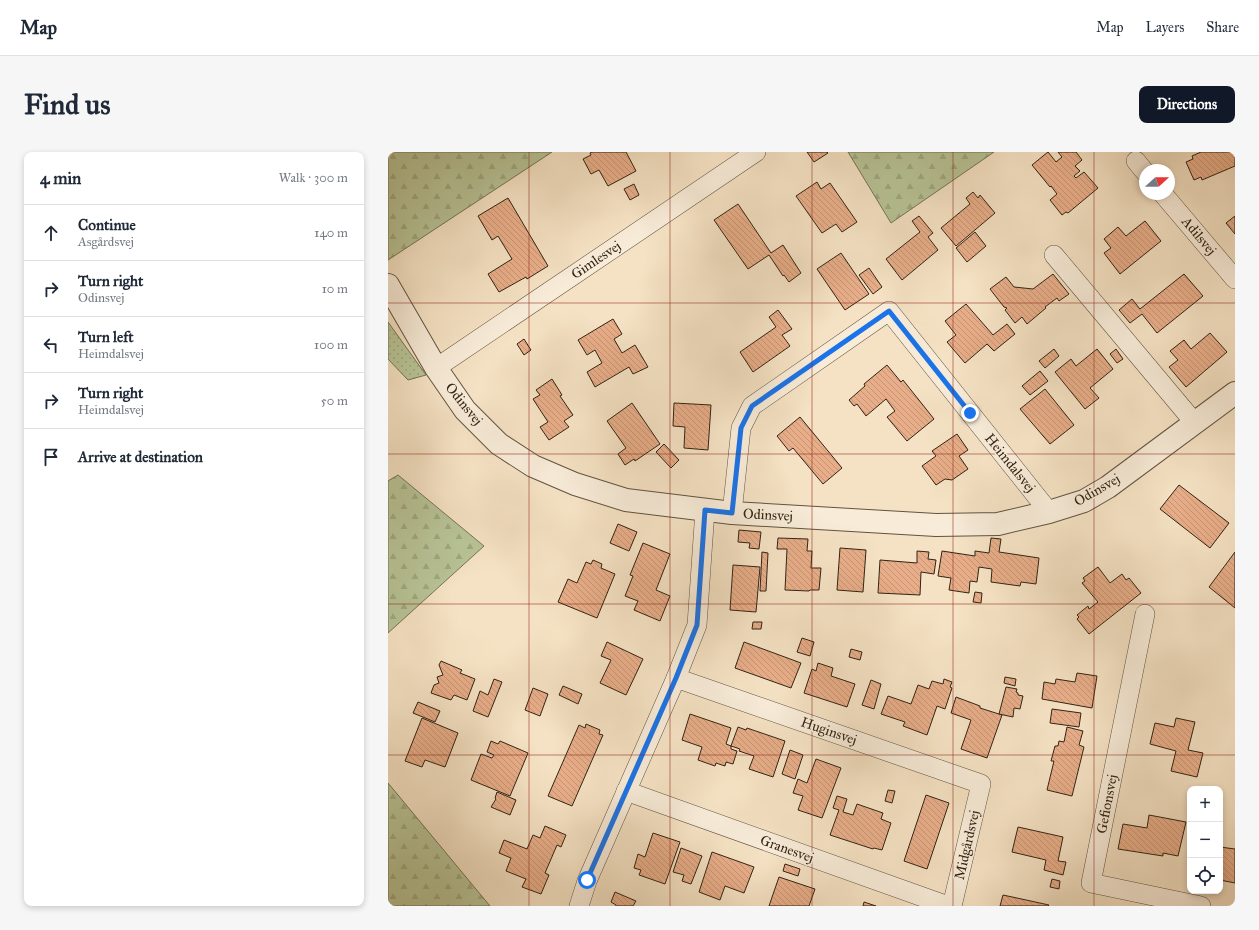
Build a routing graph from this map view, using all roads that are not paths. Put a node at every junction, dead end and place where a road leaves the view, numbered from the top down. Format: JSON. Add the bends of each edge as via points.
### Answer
{"nodes":[{"id":1,"x":756,"y":152,"type":"edge"},
{"id":2,"x":1169,"y":200,"type":"edge"},
{"id":3,"x":1054,"y":255,"type":"dead end"},
{"id":4,"x":1235,"y":279,"type":"edge"},
{"id":5,"x":388,"y":285,"type":"edge"},
{"id":6,"x":436,"y":368,"type":"junction"},
{"id":7,"x":1235,"y":393,"type":"edge"},
{"id":8,"x":1194,"y":422,"type":"junction"},
{"id":9,"x":705,"y":510,"type":"junction"},
{"id":10,"x":1049,"y":512,"type":"junction"},
{"id":11,"x":732,"y":513,"type":"junction"},
{"id":12,"x":1145,"y":614,"type":"dead end"},
{"id":13,"x":676,"y":678,"type":"junction"},
{"id":14,"x":981,"y":784,"type":"joint"},
{"id":15,"x":626,"y":791,"type":"junction"},
{"id":16,"x":579,"y":906,"type":"edge"},
{"id":17,"x":948,"y":906,"type":"edge"},
{"id":18,"x":952,"y":906,"type":"edge"},
{"id":19,"x":1201,"y":906,"type":"edge"}],
"edges":[{"from":1,"to":6,"type":"street","name":"Gimlesvej"},
{"from":2,"to":4,"type":"street","name":"Adilsvej"},
{"from":3,"to":8,"type":"street"},
{"from":5,"to":6,"type":"street","name":"Odinsvej"},
{"from":6,"to":9,"type":"street","name":"Odinsvej","via":[[465,410],[499,444],[534,466],[575,484],[626,500]]},
{"from":7,"to":8,"type":"street","name":"Odinsvej"},
{"from":8,"to":10,"type":"street","name":"Odinsvej","via":[[1084,501]]},
{"from":9,"to":11,"type":"street","name":"Odinsvej"},
{"from":9,"to":13,"type":"street","via":[[697,625]]},
{"from":10,"to":11,"type":"street","name":"Odinsvej","via":[[998,524],[957,525]]},
{"from":10,"to":11,"type":"street","name":"Heimdalsvej","via":[[889,311],[752,406],[741,428]]},
{"from":12,"to":19,"type":"street","name":"Gefionsvej","via":[[1091,883]]},
{"from":13,"to":14,"type":"street","name":"Huginsvej"},
{"from":13,"to":15,"type":"street"},
{"from":14,"to":18,"type":"street","name":"Midgårdsvej"},
{"from":15,"to":16,"type":"street","via":[[587,880]]},
{"from":15,"to":17,"type":"street","name":"Granesvej"}]}
